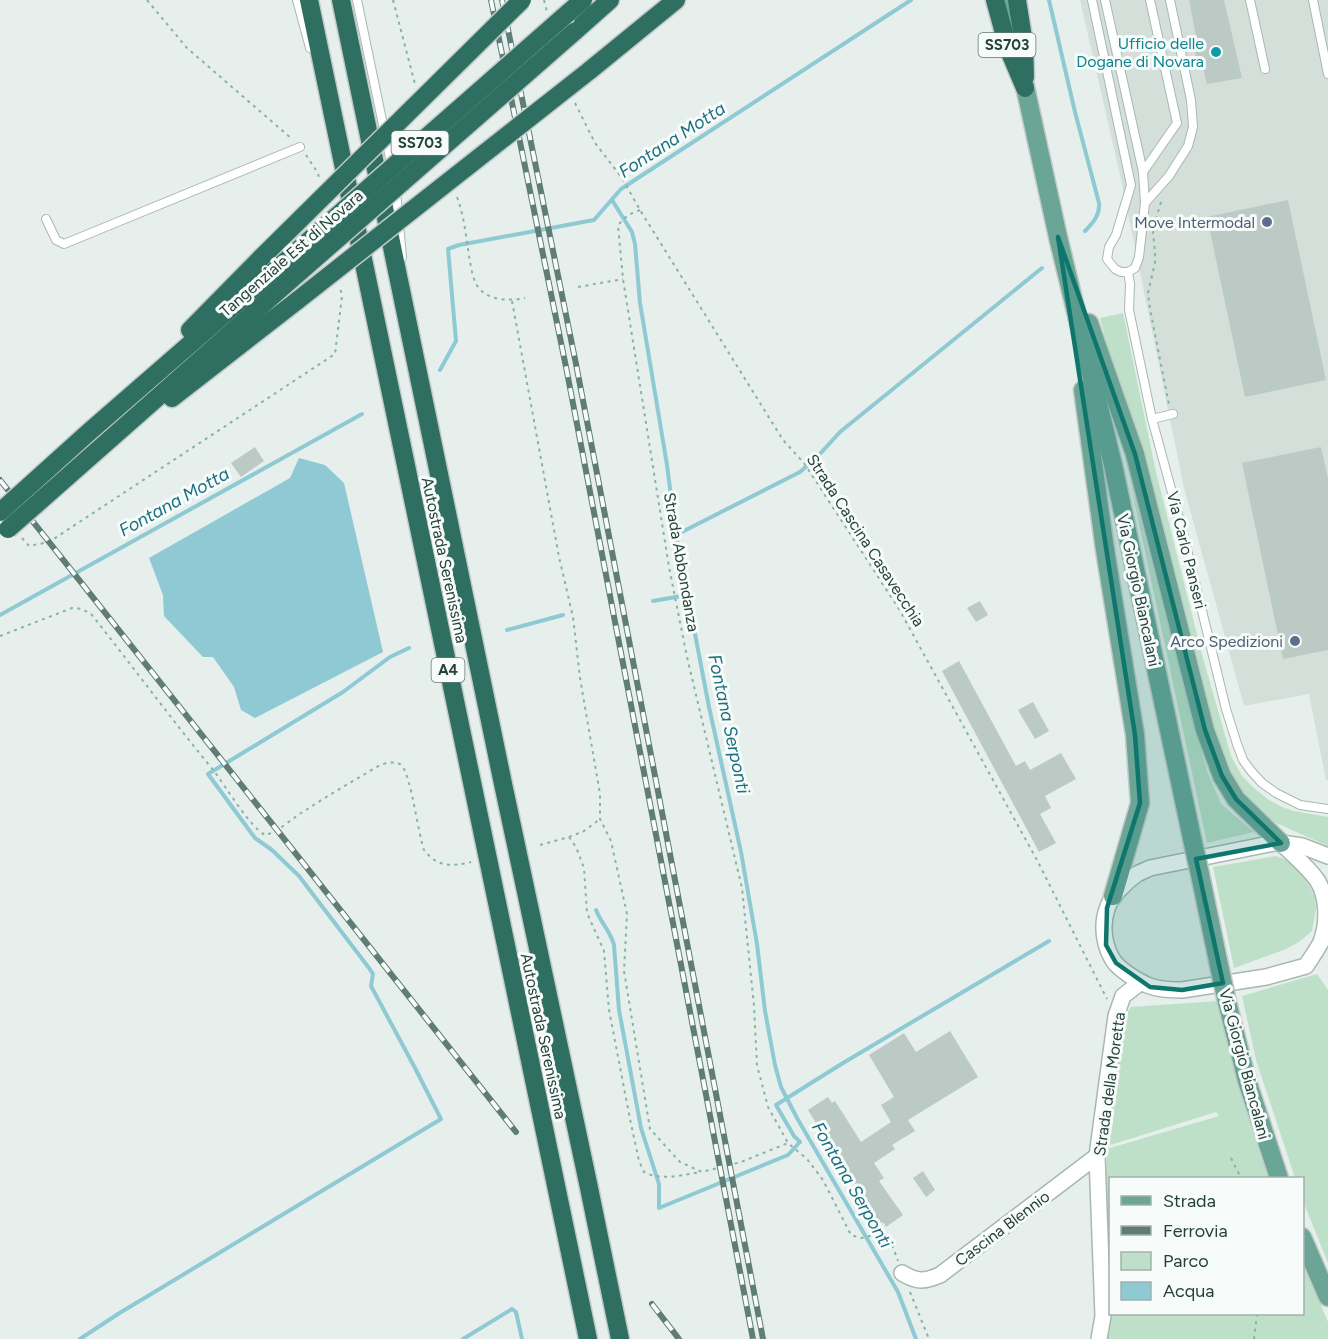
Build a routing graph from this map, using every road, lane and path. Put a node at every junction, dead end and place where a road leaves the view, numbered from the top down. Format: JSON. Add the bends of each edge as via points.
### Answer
{"nodes":[{"id":1,"x":297,"y":0,"type":"edge"},
{"id":2,"x":309,"y":0,"type":"edge"},
{"id":3,"x":341,"y":0,"type":"edge"},
{"id":4,"x":357,"y":0,"type":"edge"},
{"id":5,"x":393,"y":0,"type":"edge"},
{"id":6,"x":522,"y":0,"type":"edge"},
{"id":7,"x":583,"y":0,"type":"edge"},
{"id":8,"x":610,"y":0,"type":"edge"},
{"id":9,"x":676,"y":0,"type":"edge"},
{"id":10,"x":995,"y":0,"type":"edge"},
{"id":11,"x":1006,"y":0,"type":"edge"},
{"id":12,"x":1017,"y":0,"type":"edge"},
{"id":13,"x":1092,"y":0,"type":"edge"},
{"id":14,"x":1105,"y":0,"type":"edge"},
{"id":15,"x":1150,"y":0,"type":"edge"},
{"id":16,"x":1170,"y":0,"type":"edge"},
{"id":17,"x":1250,"y":0,"type":"edge"},
{"id":18,"x":1313,"y":0,"type":"edge"},
{"id":19,"x":1265,"y":69,"type":"dead end"},
{"id":20,"x":1328,"y":74,"type":"edge"},
{"id":21,"x":415,"y":84,"type":"dead end"},
{"id":22,"x":1025,"y":88,"type":"junction"},
{"id":23,"x":333,"y":120,"type":"junction"},
{"id":24,"x":300,"y":147,"type":"dead end"},
{"id":25,"x":1143,"y":172,"type":"junction"},
{"id":26,"x":624,"y":181,"type":"dead end"},
{"id":27,"x":1163,"y":197,"type":"dead end"},
{"id":28,"x":1145,"y":203,"type":"junction"},
{"id":29,"x":640,"y":210,"type":"junction"},
{"id":30,"x":46,"y":219,"type":"dead end"},
{"id":31,"x":1058,"y":237,"type":"junction"},
{"id":32,"x":466,"y":238,"type":"dead end"},
{"id":33,"x":273,"y":271,"type":"junction"},
{"id":34,"x":1128,"y":272,"type":"junction"},
{"id":35,"x":623,"y":279,"type":"junction"},
{"id":36,"x":578,"y":288,"type":"dead end"},
{"id":37,"x":525,"y":298,"type":"dead end"},
{"id":38,"x":512,"y":300,"type":"junction"},
{"id":39,"x":409,"y":321,"type":"junction"},
{"id":40,"x":1172,"y":415,"type":"joint"},
{"id":41,"x":1152,"y":418,"type":"junction"},
{"id":42,"x":104,"y":444,"type":"junction"},
{"id":43,"x":0,"y":512,"type":"edge"},
{"id":44,"x":4,"y":533,"type":"edge"},
{"id":45,"x":0,"y":636,"type":"edge"},
{"id":46,"x":1328,"y":809,"type":"edge"},
{"id":47,"x":600,"y":819,"type":"junction"},
{"id":48,"x":569,"y":837,"type":"junction"},
{"id":49,"x":1281,"y":843,"type":"junction"},
{"id":50,"x":540,"y":845,"type":"dead end"},
{"id":51,"x":1328,"y":856,"type":"edge"},
{"id":52,"x":471,"y":862,"type":"dead end"},
{"id":53,"x":1113,"y":897,"type":"junction"},
{"id":54,"x":1328,"y":954,"type":"edge"},
{"id":55,"x":1306,"y":966,"type":"junction"},
{"id":56,"x":1141,"y":982,"type":"junction"},
{"id":57,"x":1116,"y":1016,"type":"junction"},
{"id":58,"x":789,"y":1145,"type":"junction"},
{"id":59,"x":1097,"y":1156,"type":"junction"},
{"id":60,"x":1232,"y":1158,"type":"dead end"},
{"id":61,"x":702,"y":1172,"type":"junction"},
{"id":62,"x":1240,"y":1177,"type":"edge"},
{"id":63,"x":1278,"y":1177,"type":"edge"},
{"id":64,"x":872,"y":1236,"type":"dead end"},
{"id":65,"x":1304,"y":1242,"type":"edge"},
{"id":66,"x":902,"y":1273,"type":"dead end"},
{"id":67,"x":1328,"y":1297,"type":"edge"},
{"id":68,"x":1257,"y":1315,"type":"edge"},
{"id":69,"x":588,"y":1339,"type":"edge"},
{"id":70,"x":620,"y":1339,"type":"edge"},
{"id":71,"x":1099,"y":1339,"type":"edge"},
{"id":72,"x":1254,"y":1339,"type":"edge"}],
"edges":[{"from":1,"to":23,"type":"lane"},
{"from":2,"to":23,"type":"highway","name":"Autostrada Serenissima","number":"A4"},
{"from":3,"to":39,"type":"highway","name":"Autostrada Serenissima","number":"A4"},
{"from":4,"to":39,"type":"lane","via":[[395,184]]},
{"from":5,"to":21,"type":"path"},
{"from":6,"to":33,"type":"highway","number":"SS703","bridge":true},
{"from":7,"to":33,"type":"highway","name":"Tangenziale Est di Novara","number":"SS703","bridge":true},
{"from":8,"to":33,"type":"highway","name":"Tangenziale Est di Novara","number":"SS703","bridge":true},
{"from":9,"to":42,"type":"highway","number":"SS703","bridge":true,"via":[[298,300],[143,420]]},
{"from":10,"to":22,"type":"highway","number":"SS703","via":[[1008,48]]},
{"from":11,"to":22,"type":"main road","name":"Via Giorgio Biancalani"},
{"from":12,"to":22,"type":"highway","number":"SS703"},
{"from":13,"to":34,"type":"lane","via":[[1131,184],[1107,259],[1115,269]]},
{"from":14,"to":25,"type":"lane","name":"Via Carlo Panseri"},
{"from":15,"to":25,"type":"lane","via":[[1177,123]]},
{"from":16,"to":28,"type":"lane","via":[[1193,127],[1188,146]]},
{"from":17,"to":19,"type":"lane"},
{"from":18,"to":20,"type":"lane"},
{"from":22,"to":31,"type":"main road","name":"Via Giorgio Biancalani"},
{"from":23,"to":69,"type":"highway","name":"Autostrada Serenissima","number":"A4"},
{"from":24,"to":30,"type":"lane","via":[[64,244],[56,240]]},
{"from":25,"to":28,"type":"lane","name":"Via Carlo Panseri"},
{"from":26,"to":29,"type":"path"},
{"from":27,"to":40,"type":"path","via":[[1153,233],[1155,263],[1148,293]]},
{"from":28,"to":34,"type":"lane","name":"Via Carlo Panseri","via":[[1137,265]]},
{"from":29,"to":35,"type":"path","name":"Strada Abbondanza","via":[[618,225]]},
{"from":29,"to":57,"type":"path","name":"Strada Cascina Casavecchia","via":[[783,440],[804,463],[899,609],[1038,862]]},
{"from":31,"to":49,"type":"main road","via":[[1135,454],[1205,730],[1222,776],[1236,799]]},
{"from":31,"to":53,"type":"main road","via":[[1135,735],[1140,803]]},
{"from":31,"to":63,"type":"main road","name":"Via Giorgio Biancalani","bridge":true,"via":[[1113,465],[1227,1002],[1247,1081]]},
{"from":32,"to":38,"type":"path","via":[[478,288],[489,297]]},
{"from":33,"to":42,"type":"highway","name":"Tangenziale Est di Novara","number":"SS703"},
{"from":33,"to":43,"type":"highway","number":"SS703","bridge":true},
{"from":34,"to":41,"type":"lane","name":"Via Carlo Panseri","via":[[1129,310]]},
{"from":35,"to":36,"type":"path"},
{"from":35,"to":58,"type":"path","name":"Strada Abbondanza","via":[[676,602],[742,888],[757,1065],[768,1107]]},
{"from":37,"to":38,"type":"path"},
{"from":38,"to":47,"type":"path","via":[[573,617],[600,794]]},
{"from":39,"to":70,"type":"highway","name":"Autostrada Serenissima","number":"A4"},
{"from":40,"to":41,"type":"lane"},
{"from":41,"to":46,"type":"lane","name":"Via Carlo Panseri","via":[[1226,709],[1243,760],[1262,783],[1286,799]]},
{"from":42,"to":44,"type":"highway","name":"Tangenziale Est di Novara","number":"SS703","bridge":true},
{"from":45,"to":52,"type":"path","via":[[72,608],[92,615],[265,835],[380,765],[398,763],[404,767],[408,780],[424,850],[441,863],[454,866]]},
{"from":47,"to":48,"type":"path"},
{"from":47,"to":61,"type":"path","via":[[611,841],[627,914],[624,971],[650,1129],[680,1162]]},
{"from":48,"to":50,"type":"path"},
{"from":48,"to":61,"type":"path","via":[[584,868],[587,913],[604,951],[609,1010],[639,1161],[644,1173],[651,1176]]},
{"from":49,"to":51,"type":"street"},
{"from":49,"to":53,"type":"street","via":[[1150,868],[1137,874]]},
{"from":49,"to":55,"type":"street","via":[[1318,881],[1325,898],[1320,944]]},
{"from":53,"to":56,"type":"street","via":[[1104,925],[1106,945],[1116,963]]},
{"from":54,"to":55,"type":"street"},
{"from":55,"to":56,"type":"street","via":[[1266,977],[1182,990],[1150,987]]},
{"from":56,"to":57,"type":"street","name":"Strada della Moretta","via":[[1123,996]]},
{"from":57,"to":59,"type":"street","name":"Strada della Moretta"},
{"from":58,"to":61,"type":"path"},
{"from":58,"to":64,"type":"path","name":"Strada Abbondanza","via":[[807,1159],[823,1180],[851,1235]]},
{"from":59,"to":66,"type":"street","name":"Cascina Blennio","via":[[940,1275],[928,1281],[914,1280]]},
{"from":59,"to":71,"type":"street","name":"Strada della Moretta","via":[[1103,1316]]},
{"from":60,"to":62,"type":"path"},
{"from":65,"to":67,"type":"main road"},
{"from":68,"to":72,"type":"path"}]}
